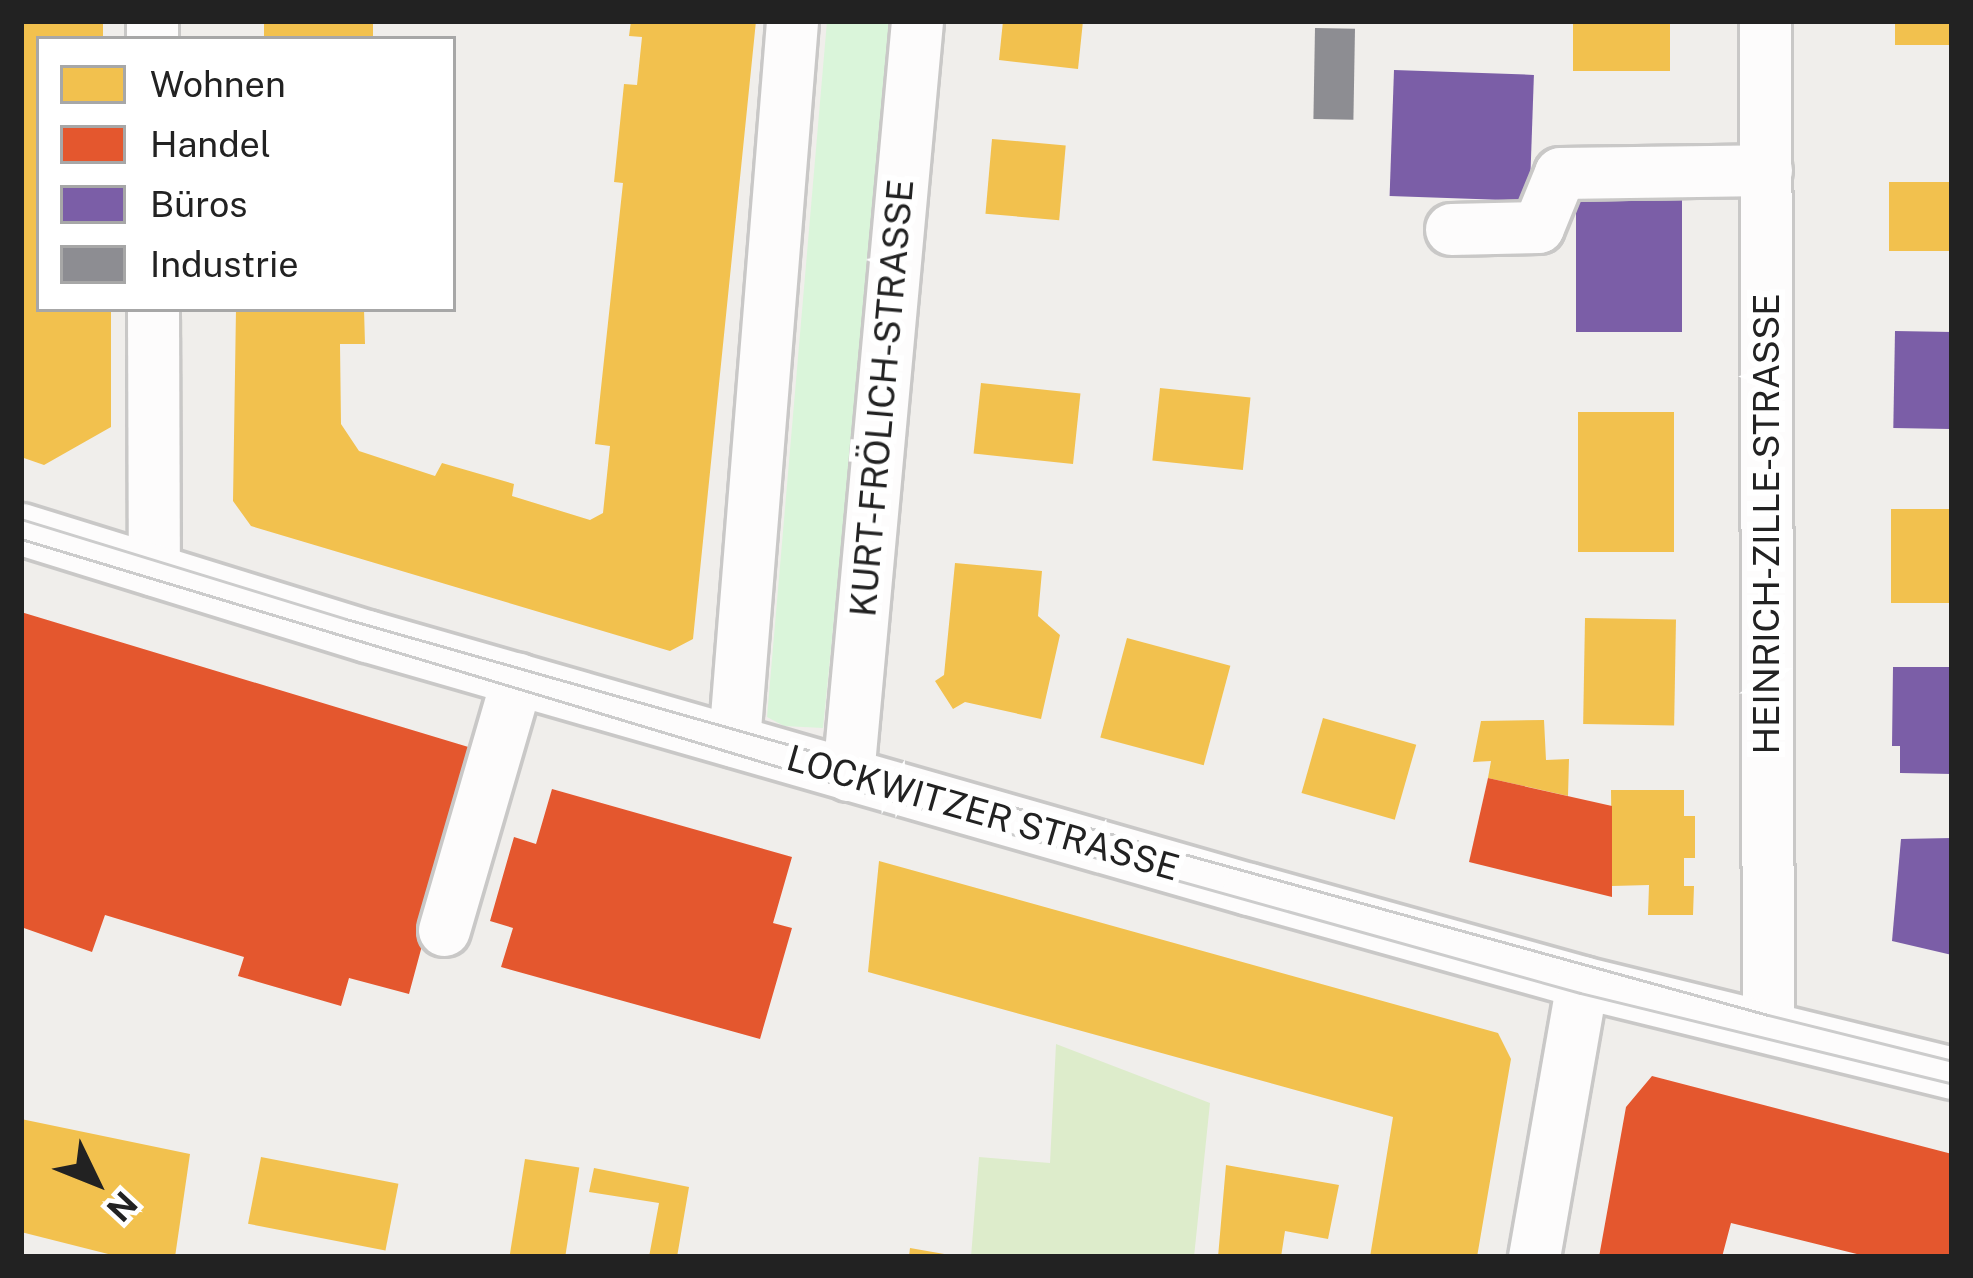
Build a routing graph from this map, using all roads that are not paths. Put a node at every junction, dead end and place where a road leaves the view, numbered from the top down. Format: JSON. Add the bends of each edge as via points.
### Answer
{"nodes":[{"id":1,"x":792,"y":21,"type":"edge"},
{"id":2,"x":917,"y":21,"type":"edge"},
{"id":3,"x":1765,"y":21,"type":"edge"},
{"id":4,"x":1766,"y":170,"type":"junction"},
{"id":5,"x":1451,"y":229,"type":"dead end"},
{"id":6,"x":153,"y":312,"type":"edge"},
{"id":7,"x":21,"y":530,"type":"edge"},
{"id":8,"x":154,"y":570,"type":"junction"},
{"id":9,"x":517,"y":678,"type":"junction"},
{"id":10,"x":734,"y":740,"type":"junction"},
{"id":11,"x":848,"y":775,"type":"junction"},
{"id":12,"x":443,"y":931,"type":"dead end"},
{"id":13,"x":1582,"y":982,"type":"junction"},
{"id":14,"x":1768,"y":1027,"type":"junction"},
{"id":15,"x":1952,"y":1073,"type":"edge"},
{"id":16,"x":1534,"y":1257,"type":"edge"}],
"edges":[{"from":1,"to":10,"type":"street"},
{"from":2,"to":11,"type":"street","name":"KURT-FRÖLICH-STRASSE"},
{"from":3,"to":4,"type":"street","name":"HEINRICH-ZILLE-STRASSE"},
{"from":4,"to":5,"type":"street","via":[[1560,173],[1538,227]]},
{"from":4,"to":14,"type":"street","name":"HEINRICH-ZILLE-STRASSE"},
{"from":6,"to":8,"type":"street"},
{"from":7,"to":8,"type":"street","name":"LOCKWITZER STRASSE"},
{"from":8,"to":9,"type":"street","name":"LOCKWITZER STRASSE"},
{"from":9,"to":10,"type":"street","name":"LOCKWITZER STRASSE"},
{"from":9,"to":12,"type":"street"},
{"from":10,"to":11,"type":"street","name":"LOCKWITZER STRASSE"},
{"from":11,"to":13,"type":"street","name":"LOCKWITZER STRASSE"},
{"from":13,"to":14,"type":"street","name":"LOCKWITZER STRASSE"},
{"from":13,"to":16,"type":"street"},
{"from":14,"to":15,"type":"street","name":"LOCKWITZER STRASSE"}]}
